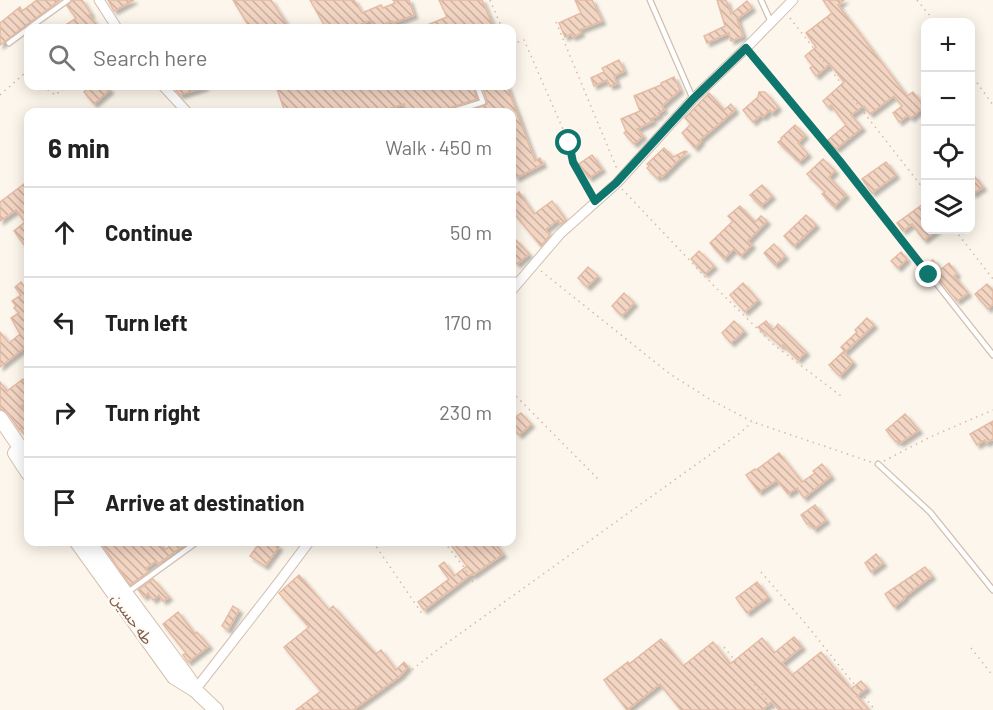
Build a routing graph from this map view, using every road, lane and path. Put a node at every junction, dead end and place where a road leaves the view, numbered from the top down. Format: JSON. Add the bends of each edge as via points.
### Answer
{"nodes":[{"id":1,"x":68,"y":0,"type":"edge"},
{"id":2,"x":99,"y":0,"type":"edge"},
{"id":3,"x":490,"y":0,"type":"edge"},
{"id":4,"x":650,"y":0,"type":"edge"},
{"id":5,"x":761,"y":0,"type":"edge"},
{"id":6,"x":793,"y":0,"type":"edge"},
{"id":7,"x":917,"y":0,"type":"edge"},
{"id":8,"x":784,"y":10,"type":"junction"},
{"id":9,"x":931,"y":18,"type":"edge"},
{"id":10,"x":556,"y":22,"type":"dead end"},
{"id":11,"x":771,"y":22,"type":"junction"},
{"id":12,"x":36,"y":24,"type":"edge"},
{"id":13,"x":114,"y":24,"type":"edge"},
{"id":14,"x":500,"y":24,"type":"edge"},
{"id":15,"x":24,"y":32,"type":"edge"},
{"id":16,"x":9,"y":43,"type":"dead end"},
{"id":17,"x":516,"y":43,"type":"edge"},
{"id":18,"x":746,"y":48,"type":"junction"},
{"id":19,"x":24,"y":74,"type":"edge"},
{"id":20,"x":975,"y":80,"type":"edge"},
{"id":21,"x":48,"y":90,"type":"edge"},
{"id":22,"x":62,"y":90,"type":"edge"},
{"id":23,"x":167,"y":90,"type":"edge"},
{"id":24,"x":197,"y":90,"type":"edge"},
{"id":25,"x":478,"y":90,"type":"edge"},
{"id":26,"x":0,"y":95,"type":"edge"},
{"id":27,"x":173,"y":97,"type":"junction"},
{"id":28,"x":693,"y":99,"type":"junction"},
{"id":29,"x":993,"y":105,"type":"edge"},
{"id":30,"x":183,"y":108,"type":"edge"},
{"id":31,"x":464,"y":108,"type":"edge"},
{"id":32,"x":616,"y":183,"type":"junction"},
{"id":33,"x":921,"y":186,"type":"edge"},
{"id":34,"x":595,"y":201,"type":"junction"},
{"id":35,"x":958,"y":234,"type":"edge"},
{"id":36,"x":534,"y":265,"type":"junction"},
{"id":37,"x":993,"y":279,"type":"edge"},
{"id":38,"x":516,"y":285,"type":"edge"},
{"id":39,"x":993,"y":355,"type":"edge"},
{"id":40,"x":516,"y":396,"type":"edge"},
{"id":41,"x":841,"y":396,"type":"dead end"},
{"id":42,"x":993,"y":410,"type":"edge"},
{"id":43,"x":0,"y":418,"type":"edge"},
{"id":44,"x":753,"y":422,"type":"junction"},
{"id":45,"x":0,"y":432,"type":"edge"},
{"id":46,"x":24,"y":453,"type":"edge"},
{"id":47,"x":878,"y":464,"type":"junction"},
{"id":48,"x":24,"y":466,"type":"edge"},
{"id":49,"x":598,"y":479,"type":"dead end"},
{"id":50,"x":80,"y":546,"type":"edge"},
{"id":51,"x":96,"y":546,"type":"edge"},
{"id":52,"x":192,"y":546,"type":"edge"},
{"id":53,"x":306,"y":546,"type":"edge"},
{"id":54,"x":376,"y":546,"type":"edge"},
{"id":55,"x":447,"y":546,"type":"edge"},
{"id":56,"x":761,"y":572,"type":"dead end"},
{"id":57,"x":474,"y":582,"type":"dead end"},
{"id":58,"x":993,"y":590,"type":"edge"},
{"id":59,"x":126,"y":594,"type":"junction"},
{"id":60,"x":423,"y":615,"type":"dead end"},
{"id":61,"x":723,"y":647,"type":"dead end"},
{"id":62,"x":971,"y":648,"type":"dead end"},
{"id":63,"x":993,"y":676,"type":"edge"},
{"id":64,"x":195,"y":690,"type":"junction"},
{"id":65,"x":216,"y":710,"type":"edge"},
{"id":66,"x":360,"y":710,"type":"edge"},
{"id":67,"x":775,"y":710,"type":"edge"},
{"id":68,"x":875,"y":710,"type":"edge"}],
"edges":[{"from":1,"to":12,"type":"lane"},
{"from":2,"to":13,"type":"street"},
{"from":3,"to":14,"type":"path"},
{"from":4,"to":28,"type":"lane"},
{"from":5,"to":11,"type":"lane"},
{"from":6,"to":8,"type":"street"},
{"from":7,"to":9,"type":"path"},
{"from":8,"to":11,"type":"street"},
{"from":8,"to":33,"type":"path"},
{"from":10,"to":32,"type":"path","via":[[617,168]]},
{"from":11,"to":18,"type":"street"},
{"from":15,"to":16,"type":"lane"},
{"from":17,"to":34,"type":"path","via":[[524,40],[569,143],[573,162]]},
{"from":18,"to":28,"type":"street"},
{"from":18,"to":39,"type":"lane"},
{"from":19,"to":26,"type":"path"},
{"from":20,"to":29,"type":"path"},
{"from":21,"to":22,"type":"path","via":[[55,95]]},
{"from":23,"to":27,"type":"street"},
{"from":24,"to":27,"type":"path"},
{"from":25,"to":31,"type":"lane","via":[[483,102]]},
{"from":27,"to":30,"type":"street"},
{"from":28,"to":32,"type":"street"},
{"from":32,"to":34,"type":"street"},
{"from":32,"to":41,"type":"path","via":[[774,345]]},
{"from":34,"to":36,"type":"street"},
{"from":35,"to":37,"type":"path"},
{"from":36,"to":38,"type":"street"},
{"from":36,"to":44,"type":"path","via":[[670,374]]},
{"from":40,"to":49,"type":"path"},
{"from":42,"to":47,"type":"path"},
{"from":43,"to":46,"type":"main road"},
{"from":44,"to":47,"type":"path"},
{"from":44,"to":66,"type":"path"},
{"from":45,"to":48,"type":"main road"},
{"from":47,"to":58,"type":"lane","via":[[930,512]]},
{"from":50,"to":64,"type":"main road","name":"طه حسين","via":[[174,677]]},
{"from":51,"to":59,"type":"main road","name":"طه حسين"},
{"from":52,"to":59,"type":"lane"},
{"from":53,"to":64,"type":"street"},
{"from":54,"to":60,"type":"path"},
{"from":55,"to":57,"type":"path"},
{"from":56,"to":68,"type":"path"},
{"from":59,"to":64,"type":"main road","name":"طه حسين"},
{"from":61,"to":67,"type":"path"},
{"from":62,"to":63,"type":"path"},
{"from":64,"to":65,"type":"main road","name":"طه حسين"}]}
